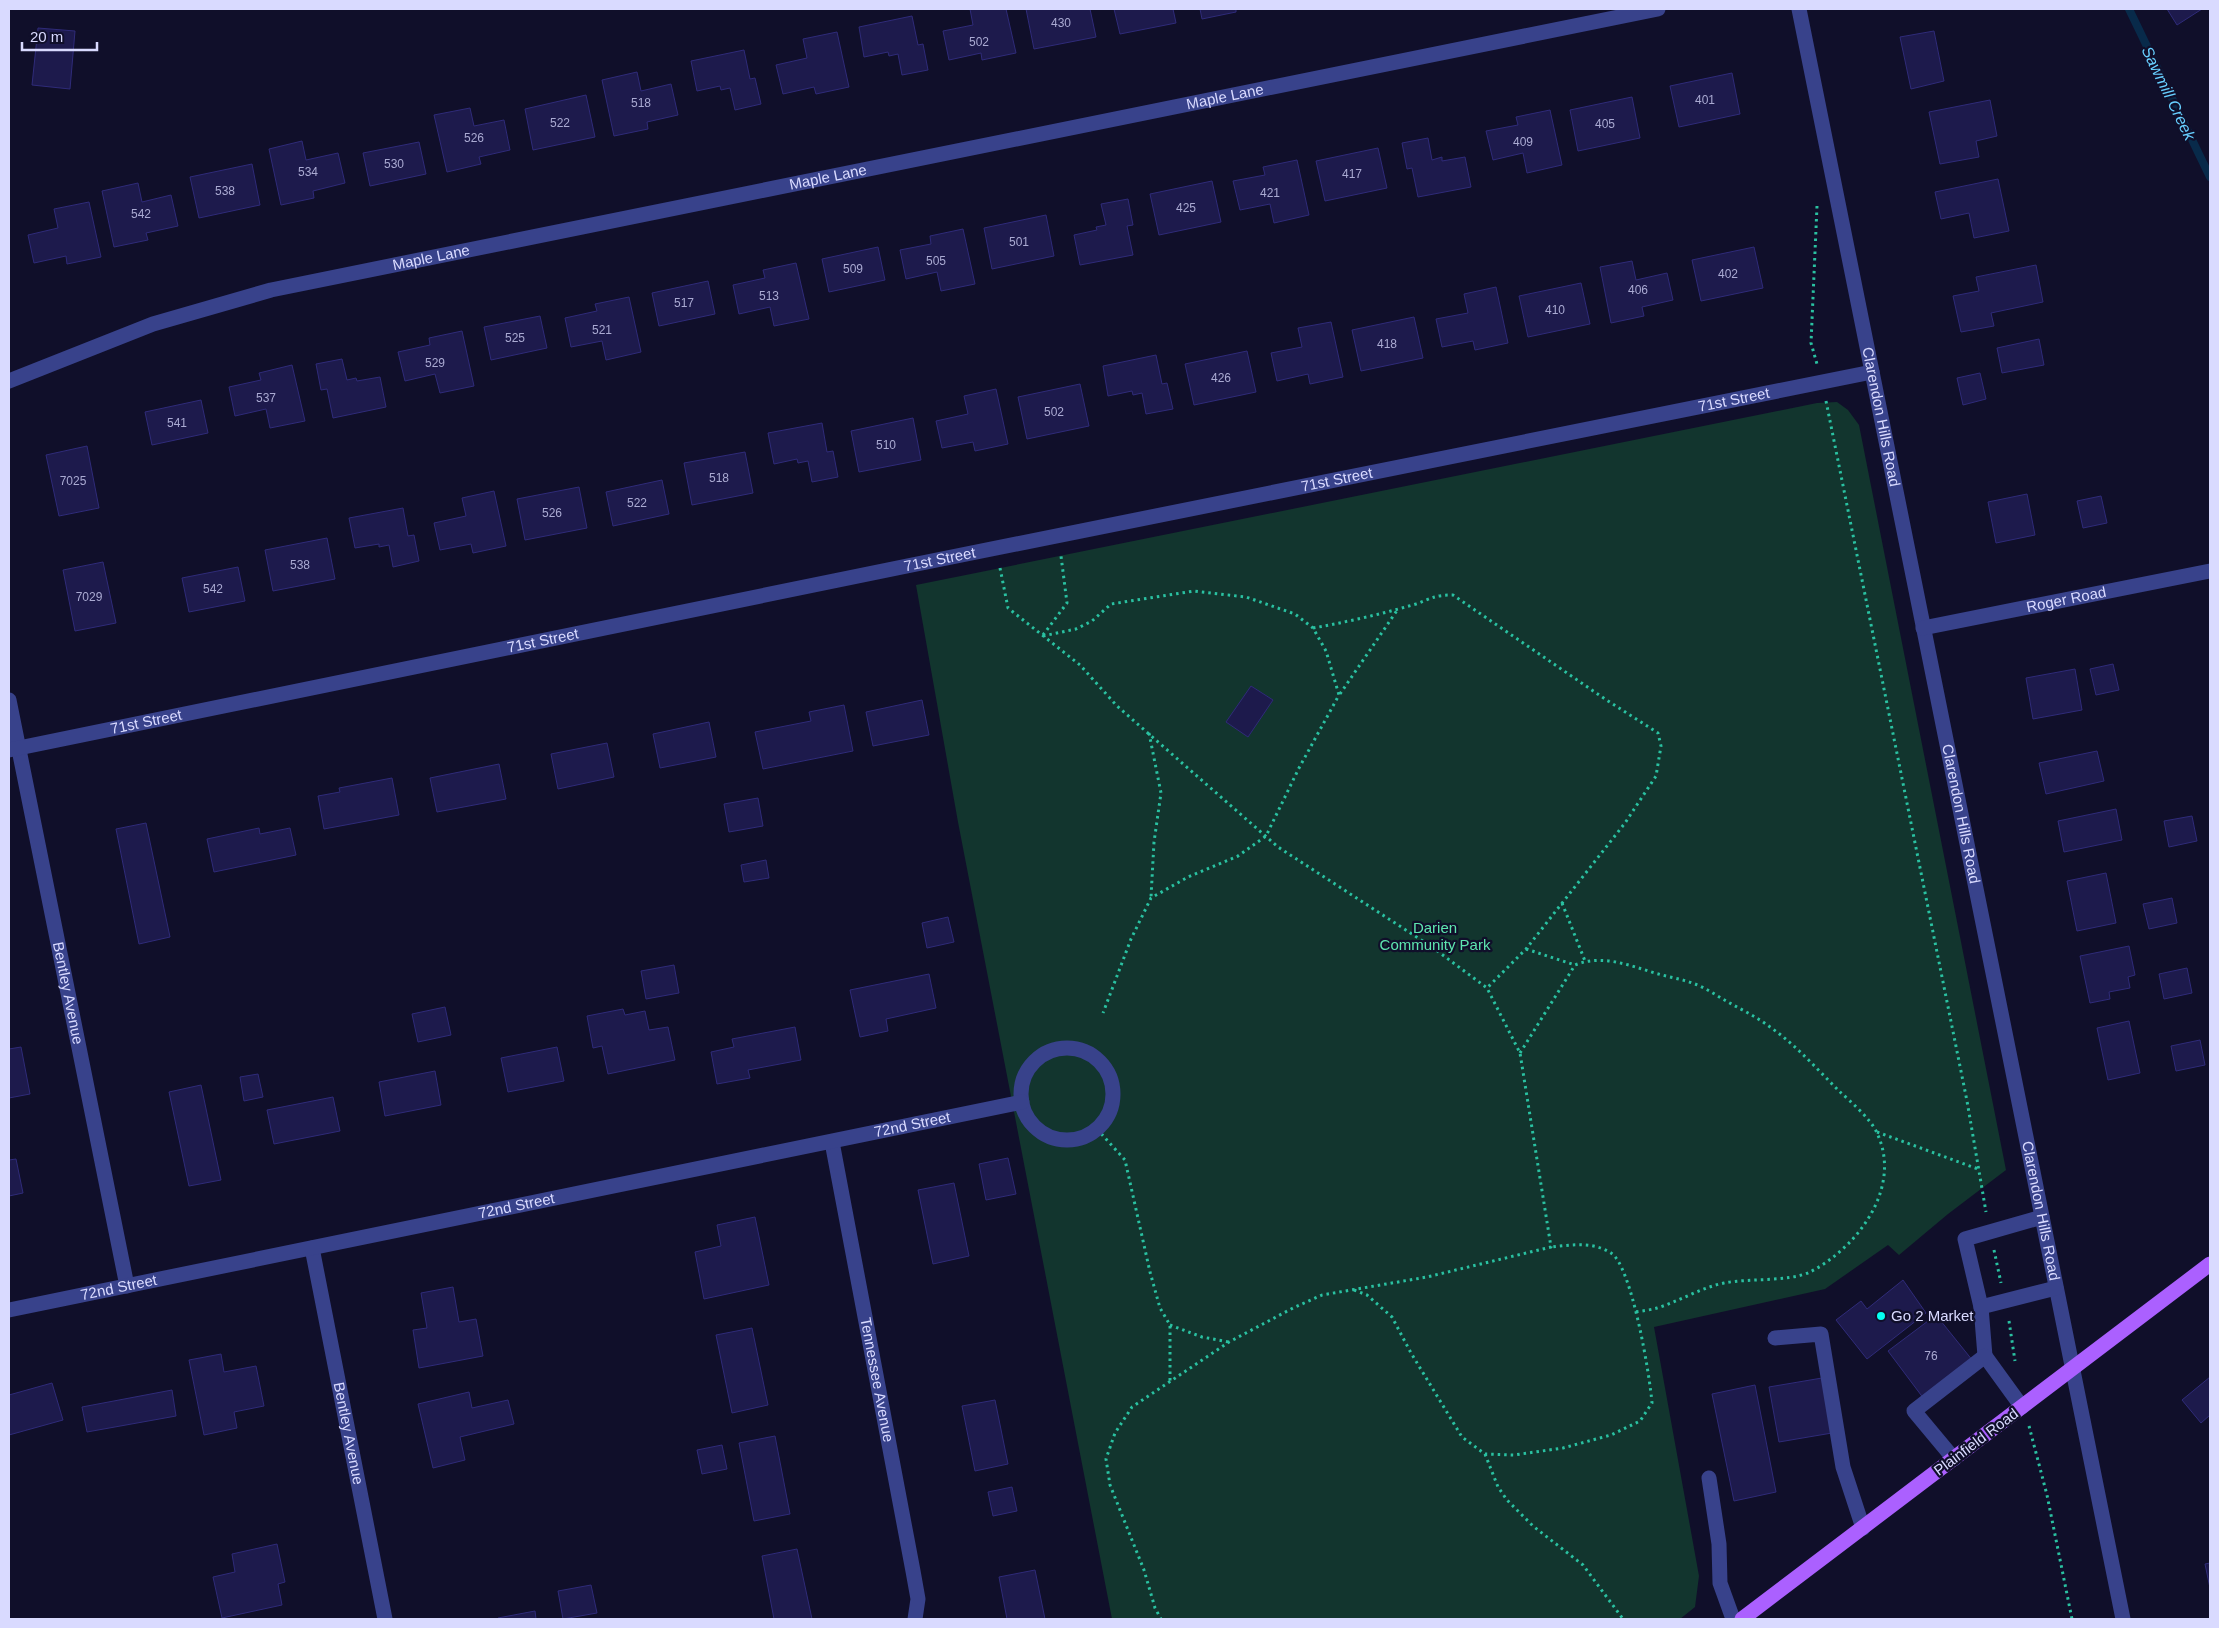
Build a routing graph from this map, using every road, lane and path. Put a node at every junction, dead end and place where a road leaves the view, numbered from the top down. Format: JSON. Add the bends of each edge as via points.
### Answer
{"nodes":[{"id":1,"x":1658,"y":9,"type":"edge"},
{"id":2,"x":1799,"y":9,"type":"edge"},
{"id":3,"x":1817,"y":205,"type":"dead end"},
{"id":4,"x":1872,"y":372,"type":"junction"},
{"id":5,"x":9,"y":381,"type":"edge"},
{"id":6,"x":1822,"y":383,"type":"junction"},
{"id":7,"x":1061,"y":556,"type":"dead end"},
{"id":8,"x":1000,"y":568,"type":"dead end"},
{"id":9,"x":2210,"y":570,"type":"edge"},
{"id":10,"x":1399,"y":608,"type":"junction"},
{"id":11,"x":1313,"y":628,"type":"junction"},
{"id":12,"x":1923,"y":628,"type":"junction"},
{"id":13,"x":1043,"y":636,"type":"junction"},
{"id":14,"x":1339,"y":695,"type":"junction"},
{"id":15,"x":9,"y":700,"type":"edge"},
{"id":16,"x":1149,"y":733,"type":"junction"},
{"id":17,"x":14,"y":749,"type":"edge"},
{"id":18,"x":1266,"y":836,"type":"junction"},
{"id":19,"x":1151,"y":898,"type":"junction"},
{"id":20,"x":1562,"y":902,"type":"junction"},
{"id":21,"x":1526,"y":949,"type":"junction"},
{"id":22,"x":1586,"y":961,"type":"junction"},
{"id":23,"x":1575,"y":965,"type":"junction"},
{"id":24,"x":1487,"y":988,"type":"junction"},
{"id":25,"x":1103,"y":1013,"type":"dead end"},
{"id":26,"x":1520,"y":1053,"type":"junction"},
{"id":27,"x":1022,"y":1102,"type":"junction"},
{"id":28,"x":1097,"y":1129,"type":"junction"},
{"id":29,"x":1877,"y":1132,"type":"junction"},
{"id":30,"x":832,"y":1142,"type":"junction"},
{"id":31,"x":1978,"y":1169,"type":"junction"},
{"id":32,"x":2042,"y":1217,"type":"junction"},
{"id":33,"x":1990,"y":1232,"type":"junction"},
{"id":34,"x":1551,"y":1247,"type":"junction"},
{"id":35,"x":312,"y":1248,"type":"junction"},
{"id":36,"x":2210,"y":1264,"type":"edge"},
{"id":37,"x":127,"y":1286,"type":"junction"},
{"id":38,"x":2056,"y":1288,"type":"junction"},
{"id":39,"x":1353,"y":1290,"type":"junction"},
{"id":40,"x":2005,"y":1300,"type":"junction"},
{"id":41,"x":1981,"y":1307,"type":"junction"},
{"id":42,"x":9,"y":1310,"type":"edge"},
{"id":43,"x":1634,"y":1312,"type":"junction"},
{"id":44,"x":1170,"y":1325,"type":"junction"},
{"id":45,"x":1775,"y":1338,"type":"dead end"},
{"id":46,"x":1229,"y":1342,"type":"junction"},
{"id":47,"x":1985,"y":1356,"type":"junction"},
{"id":48,"x":2015,"y":1360,"type":"dead end"},
{"id":49,"x":2073,"y":1369,"type":"junction"},
{"id":50,"x":1170,"y":1382,"type":"junction"},
{"id":51,"x":2022,"y":1407,"type":"junction"},
{"id":52,"x":2031,"y":1438,"type":"dead end"},
{"id":53,"x":1485,"y":1454,"type":"junction"},
{"id":54,"x":1954,"y":1459,"type":"junction"},
{"id":55,"x":1709,"y":1478,"type":"dead end"},
{"id":56,"x":1863,"y":1528,"type":"junction"},
{"id":57,"x":385,"y":1619,"type":"edge"},
{"id":58,"x":915,"y":1619,"type":"edge"},
{"id":59,"x":1161,"y":1619,"type":"edge"},
{"id":60,"x":1623,"y":1619,"type":"edge"},
{"id":61,"x":1733,"y":1619,"type":"edge"},
{"id":62,"x":1742,"y":1619,"type":"edge"},
{"id":63,"x":2072,"y":1619,"type":"edge"},
{"id":64,"x":2123,"y":1619,"type":"edge"}],
"edges":[{"from":1,"to":5,"type":"street","name":"Maple Lane","via":[[272,290],[153,324]]},
{"from":2,"to":4,"type":"street","name":"Clarendon Hills Road"},
{"from":3,"to":6,"type":"path","via":[[1811,343]]},
{"from":4,"to":6,"type":"street","name":"71st Street"},
{"from":4,"to":12,"type":"street","name":"Clarendon Hills Road"},
{"from":6,"to":17,"type":"street","name":"71st Street"},
{"from":6,"to":31,"type":"path"},
{"from":7,"to":13,"type":"path","via":[[1067,603]]},
{"from":8,"to":13,"type":"path","via":[[1008,608]]},
{"from":9,"to":12,"type":"street","name":"Roger Road"},
{"from":10,"to":11,"type":"path"},
{"from":10,"to":14,"type":"path"},
{"from":10,"to":20,"type":"path","via":[[1436,595],[1453,595],[1604,699],[1658,732],[1661,746],[1656,776],[1625,822]]},
{"from":11,"to":13,"type":"path","via":[[1295,614],[1246,597],[1194,591],[1111,604],[1092,621],[1076,629]]},
{"from":11,"to":14,"type":"path","via":[[1326,651]]},
{"from":12,"to":32,"type":"street","name":"Clarendon Hills Road"},
{"from":13,"to":16,"type":"path","via":[[1080,664],[1117,706]]},
{"from":14,"to":18,"type":"path"},
{"from":15,"to":17,"type":"street","name":"Bentley Avenue"},
{"from":16,"to":18,"type":"path"},
{"from":16,"to":19,"type":"path","via":[[1161,793]]},
{"from":17,"to":37,"type":"street","name":"Bentley Avenue"},
{"from":18,"to":19,"type":"path","via":[[1238,856],[1188,877]]},
{"from":18,"to":24,"type":"path","via":[[1432,947]]},
{"from":19,"to":25,"type":"path","via":[[1131,939]]},
{"from":20,"to":21,"type":"path"},
{"from":20,"to":22,"type":"path"},
{"from":21,"to":23,"type":"path"},
{"from":21,"to":24,"type":"path"},
{"from":22,"to":23,"type":"path"},
{"from":22,"to":29,"type":"path","via":[[1620,961],[1696,984],[1769,1026],[1802,1053]]},
{"from":23,"to":26,"type":"path"},
{"from":24,"to":26,"type":"path"},
{"from":26,"to":34,"type":"path"},
{"from":27,"to":28,"type":"street","via":[[1027,1117],[1052,1137],[1067,1140],[1083,1137]]},
{"from":27,"to":28,"type":"street","via":[[1026,1074],[1034,1062],[1059,1048],[1088,1052],[1104,1067],[1113,1086],[1113,1102]]},
{"from":27,"to":30,"type":"street","name":"72nd Street"},
{"from":28,"to":44,"type":"path","via":[[1125,1160],[1150,1272],[1160,1308]]},
{"from":29,"to":31,"type":"path"},
{"from":29,"to":43,"type":"path","via":[[1884,1167],[1881,1195],[1864,1225],[1829,1260],[1808,1273],[1723,1283],[1656,1308]]},
{"from":30,"to":35,"type":"street","name":"72nd Street"},
{"from":30,"to":58,"type":"street","name":"Tennessee Avenue","via":[[918,1599]]},
{"from":31,"to":33,"type":"path"},
{"from":32,"to":33,"type":"street"},
{"from":32,"to":38,"type":"street","name":"Clarendon Hills Road"},
{"from":33,"to":40,"type":"path"},
{"from":33,"to":41,"type":"street","via":[[1965,1239]]},
{"from":34,"to":39,"type":"path"},
{"from":34,"to":43,"type":"path","via":[[1584,1244],[1612,1253],[1624,1273]]},
{"from":35,"to":37,"type":"street","name":"72nd Street"},
{"from":35,"to":57,"type":"street","name":"Bentley Avenue"},
{"from":36,"to":49,"type":"main road","name":"Plainfield Road"},
{"from":37,"to":42,"type":"street","name":"72nd Street"},
{"from":38,"to":40,"type":"street"},
{"from":38,"to":49,"type":"street","name":"Clarendon Hills Road"},
{"from":39,"to":46,"type":"path","via":[[1322,1295]]},
{"from":39,"to":53,"type":"path","via":[[1367,1295],[1392,1317],[1462,1437]]},
{"from":40,"to":41,"type":"street"},
{"from":40,"to":48,"type":"path"},
{"from":41,"to":47,"type":"street"},
{"from":43,"to":53,"type":"path","via":[[1648,1364],[1652,1403],[1640,1421],[1611,1435],[1563,1448],[1514,1455]]},
{"from":44,"to":46,"type":"path","via":[[1202,1337]]},
{"from":44,"to":50,"type":"path"},
{"from":45,"to":56,"type":"street","via":[[1821,1334],[1843,1466]]},
{"from":46,"to":50,"type":"path"},
{"from":47,"to":51,"type":"street"},
{"from":47,"to":54,"type":"street","via":[[1914,1411]]},
{"from":49,"to":51,"type":"main road","name":"Plainfield Road"},
{"from":49,"to":64,"type":"street","name":"Clarendon Hills Road"},
{"from":50,"to":59,"type":"path","via":[[1132,1407],[1115,1433],[1106,1459],[1110,1485]]},
{"from":51,"to":54,"type":"main road","name":"Plainfield Road"},
{"from":52,"to":63,"type":"path","via":[[2047,1495]]},
{"from":53,"to":60,"type":"path","via":[[1498,1487],[1507,1500],[1533,1526],[1583,1565]]},
{"from":54,"to":56,"type":"main road","name":"Plainfield Road"},
{"from":55,"to":61,"type":"street","via":[[1719,1544],[1720,1583]]},
{"from":56,"to":62,"type":"main road","name":"Plainfield Road"}]}
